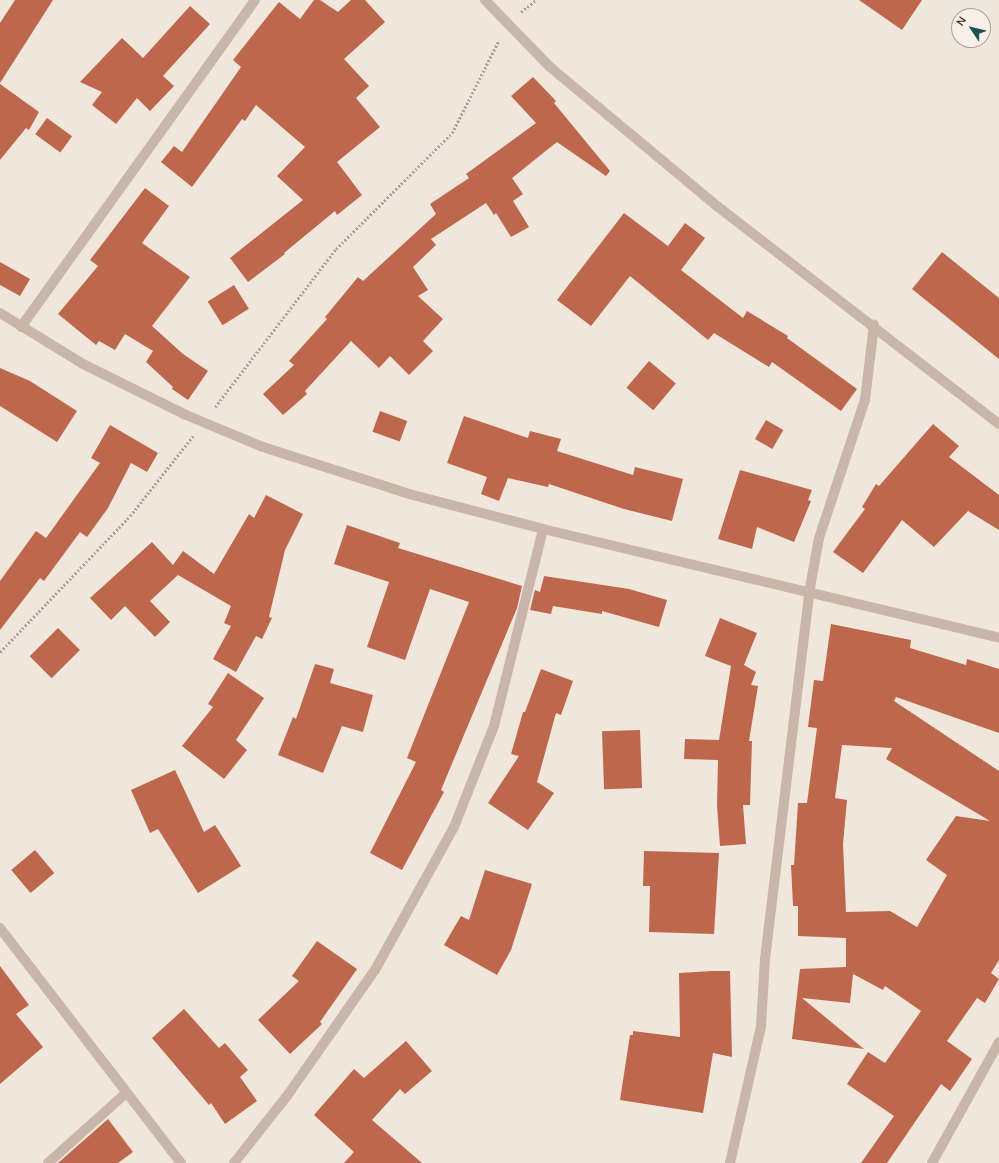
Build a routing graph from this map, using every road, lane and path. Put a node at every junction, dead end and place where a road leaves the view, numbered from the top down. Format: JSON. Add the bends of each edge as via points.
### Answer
{"nodes":[{"id":1,"x":255,"y":0,"type":"edge"},
{"id":2,"x":485,"y":0,"type":"edge"},
{"id":3,"x":536,"y":0,"type":"edge"},
{"id":4,"x":507,"y":23,"type":"junction"},
{"id":5,"x":0,"y":313,"type":"edge"},
{"id":6,"x":874,"y":326,"type":"junction"},
{"id":7,"x":21,"y":327,"type":"junction"},
{"id":8,"x":204,"y":422,"type":"junction"},
{"id":9,"x":999,"y":424,"type":"edge"},
{"id":10,"x":543,"y":529,"type":"junction"},
{"id":11,"x":809,"y":592,"type":"junction"},
{"id":12,"x":999,"y":638,"type":"edge"},
{"id":13,"x":0,"y":652,"type":"edge"},
{"id":14,"x":0,"y":928,"type":"edge"},
{"id":15,"x":999,"y":1042,"type":"edge"},
{"id":16,"x":126,"y":1093,"type":"junction"},
{"id":17,"x":48,"y":1163,"type":"edge"},
{"id":18,"x":181,"y":1163,"type":"edge"},
{"id":19,"x":234,"y":1163,"type":"edge"},
{"id":20,"x":730,"y":1163,"type":"edge"},
{"id":21,"x":932,"y":1163,"type":"edge"}],
"edges":[{"from":1,"to":7,"type":"street"},
{"from":2,"to":4,"type":"street"},
{"from":3,"to":4,"type":"path"},
{"from":4,"to":6,"type":"street","via":[[550,67],[717,206]]},
{"from":4,"to":8,"type":"path","via":[[452,133],[336,249]]},
{"from":5,"to":7,"type":"street"},
{"from":6,"to":9,"type":"street"},
{"from":6,"to":11,"type":"street","via":[[865,400],[819,538]]},
{"from":7,"to":8,"type":"street","via":[[83,364]]},
{"from":8,"to":10,"type":"street","via":[[263,447],[409,494]]},
{"from":8,"to":13,"type":"path","via":[[130,516]]},
{"from":10,"to":11,"type":"street"},
{"from":10,"to":19,"type":"street","via":[[494,726],[454,827],[375,970],[287,1096]]},
{"from":11,"to":12,"type":"street"},
{"from":11,"to":20,"type":"street","via":[[765,959],[761,1026]]},
{"from":14,"to":16,"type":"street"},
{"from":15,"to":21,"type":"street"},
{"from":16,"to":17,"type":"street"},
{"from":16,"to":18,"type":"street"}]}
